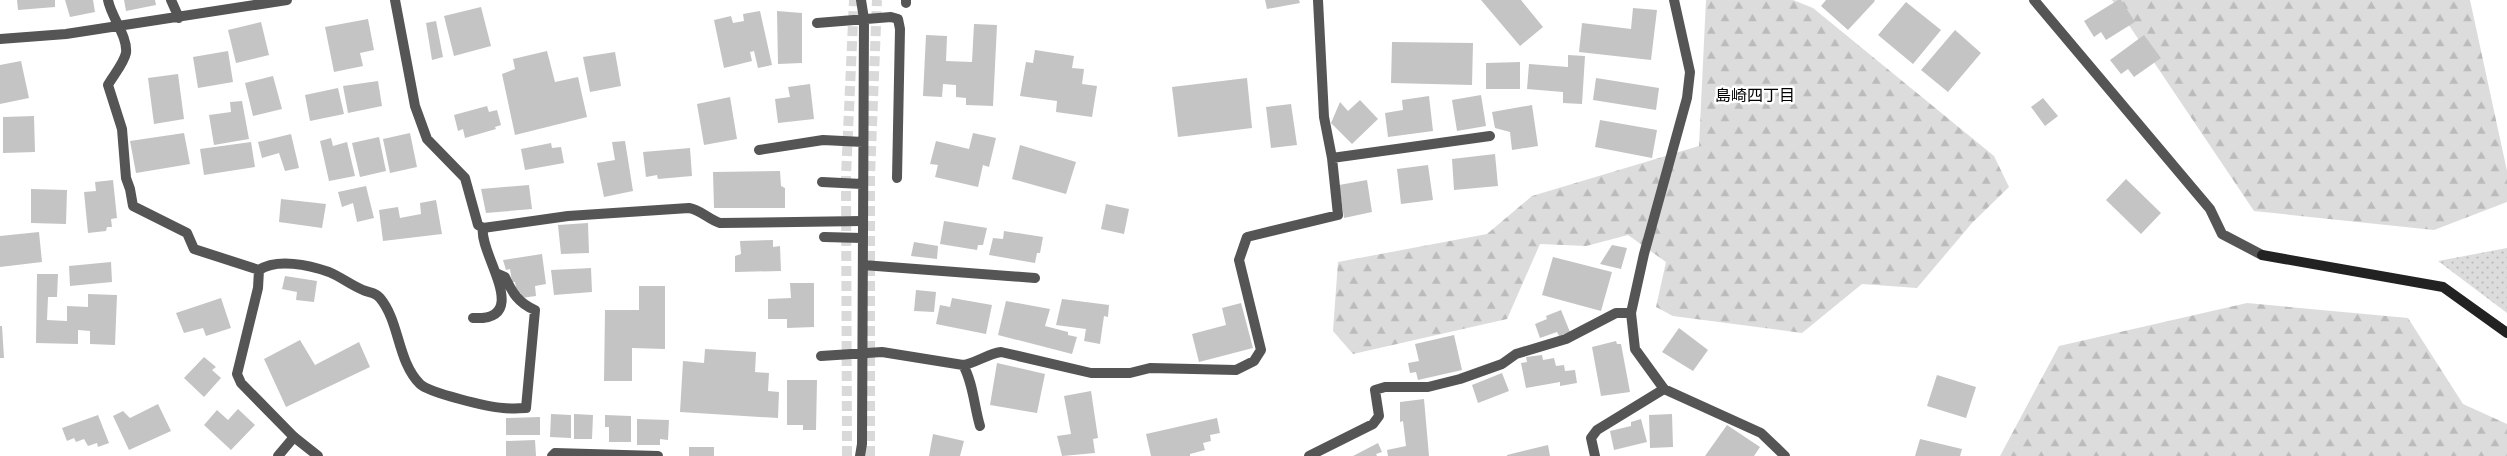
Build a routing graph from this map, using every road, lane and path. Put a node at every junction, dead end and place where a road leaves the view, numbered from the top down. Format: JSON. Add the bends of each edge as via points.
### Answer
{"nodes":[{"id":1,"x":108,"y":0,"type":"edge"},
{"id":2,"x":171,"y":0,"type":"edge"},
{"id":3,"x":287,"y":0,"type":"edge"},
{"id":4,"x":395,"y":0,"type":"edge"},
{"id":5,"x":861,"y":0,"type":"edge"},
{"id":6,"x":1318,"y":0,"type":"edge"},
{"id":7,"x":1674,"y":0,"type":"edge"},
{"id":8,"x":2034,"y":0,"type":"edge"},
{"id":9,"x":179,"y":18,"type":"junction"},
{"id":10,"x":864,"y":19,"type":"junction"},
{"id":11,"x":817,"y":23,"type":"dead end"},
{"id":12,"x":117,"y":27,"type":"junction"},
{"id":13,"x":0,"y":39,"type":"edge"},
{"id":14,"x":1490,"y":136,"type":"dead end"},
{"id":15,"x":863,"y":142,"type":"junction"},
{"id":16,"x":758,"y":150,"type":"dead end"},
{"id":17,"x":1332,"y":158,"type":"junction"},
{"id":18,"x":897,"y":178,"type":"dead end"},
{"id":19,"x":822,"y":182,"type":"dead end"},
{"id":20,"x":862,"y":184,"type":"junction"},
{"id":21,"x":862,"y":221,"type":"junction"},
{"id":22,"x":483,"y":228,"type":"junction"},
{"id":23,"x":824,"y":237,"type":"dead end"},
{"id":24,"x":862,"y":238,"type":"junction"},
{"id":25,"x":862,"y":265,"type":"junction"},
{"id":26,"x":259,"y":270,"type":"junction"},
{"id":27,"x":496,"y":273,"type":"junction"},
{"id":28,"x":1035,"y":278,"type":"dead end"},
{"id":29,"x":1631,"y":312,"type":"junction"},
{"id":30,"x":473,"y":318,"type":"dead end"},
{"id":31,"x":2507,"y":333,"type":"edge"},
{"id":32,"x":864,"y":353,"type":"junction"},
{"id":33,"x":821,"y":356,"type":"dead end"},
{"id":34,"x":963,"y":365,"type":"junction"},
{"id":35,"x":1664,"y":389,"type":"junction"},
{"id":36,"x":980,"y":426,"type":"dead end"},
{"id":37,"x":294,"y":437,"type":"junction"},
{"id":38,"x":278,"y":456,"type":"edge"},
{"id":39,"x":318,"y":456,"type":"edge"},
{"id":40,"x":552,"y":456,"type":"edge"},
{"id":41,"x":658,"y":456,"type":"edge"},
{"id":42,"x":860,"y":456,"type":"edge"},
{"id":43,"x":1309,"y":456,"type":"edge"},
{"id":44,"x":1595,"y":456,"type":"edge"},
{"id":45,"x":1785,"y":456,"type":"edge"}],
"edges":[{"from":1,"to":12,"type":"street"},
{"from":2,"to":9,"type":"street"},
{"from":3,"to":9,"type":"street"},
{"from":4,"to":22,"type":"street","via":[[415,106],[427,139],[465,178],[478,225]]},
{"from":5,"to":10,"type":"street"},
{"from":6,"to":17,"type":"street","via":[[1324,117]]},
{"from":7,"to":29,"type":"street","via":[[1690,72],[1687,98]]},
{"from":8,"to":31,"type":"street","via":[[2210,209],[2222,234],[2262,255],[2443,287]]},
{"from":9,"to":12,"type":"street"},
{"from":10,"to":11,"type":"street"},
{"from":10,"to":15,"type":"street"},
{"from":10,"to":18,"type":"street","via":[[891,17],[899,24]]},
{"from":12,"to":13,"type":"street"},
{"from":12,"to":26,"type":"street","via":[[125,41],[126,54],[108,85],[122,129],[126,178],[133,206],[186,233],[194,250]]},
{"from":14,"to":17,"type":"street"},
{"from":15,"to":16,"type":"street","via":[[823,140]]},
{"from":15,"to":20,"type":"street"},
{"from":17,"to":34,"type":"street","via":[[1338,215],[1247,237],[1239,260],[1262,350],[1254,361],[1236,370],[1150,368],[1130,373],[1091,373],[1001,352]]},
{"from":19,"to":20,"type":"street"},
{"from":20,"to":21,"type":"street"},
{"from":21,"to":22,"type":"street","via":[[720,224],[689,208],[568,216]]},
{"from":21,"to":24,"type":"street"},
{"from":22,"to":27,"type":"street","via":[[482,243]]},
{"from":23,"to":24,"type":"street"},
{"from":24,"to":25,"type":"street"},
{"from":25,"to":28,"type":"street"},
{"from":25,"to":32,"type":"street"},
{"from":26,"to":27,"type":"street","via":[[268,264],[297,264],[328,272],[372,292],[385,305],[408,366],[421,386],[504,409],[526,408],[535,310],[523,304],[513,294],[505,277]]},
{"from":26,"to":37,"type":"street","via":[[258,288],[237,374],[241,383]]},
{"from":27,"to":30,"type":"street","via":[[502,295],[501,306],[494,315]]},
{"from":29,"to":35,"type":"street","via":[[1635,349]]},
{"from":29,"to":43,"type":"street","via":[[1616,313],[1566,339],[1516,354],[1502,364],[1460,379],[1428,387],[1375,390],[1378,416],[1373,424]]},
{"from":32,"to":33,"type":"street"},
{"from":32,"to":34,"type":"street","via":[[882,352]]},
{"from":32,"to":42,"type":"street"},
{"from":34,"to":36,"type":"street","via":[[969,376]]},
{"from":35,"to":44,"type":"street","via":[[1596,430],[1591,438]]},
{"from":35,"to":45,"type":"street","via":[[1761,433]]},
{"from":37,"to":38,"type":"street"},
{"from":37,"to":39,"type":"street"},
{"from":40,"to":41,"type":"street","via":[[555,453]]}]}
